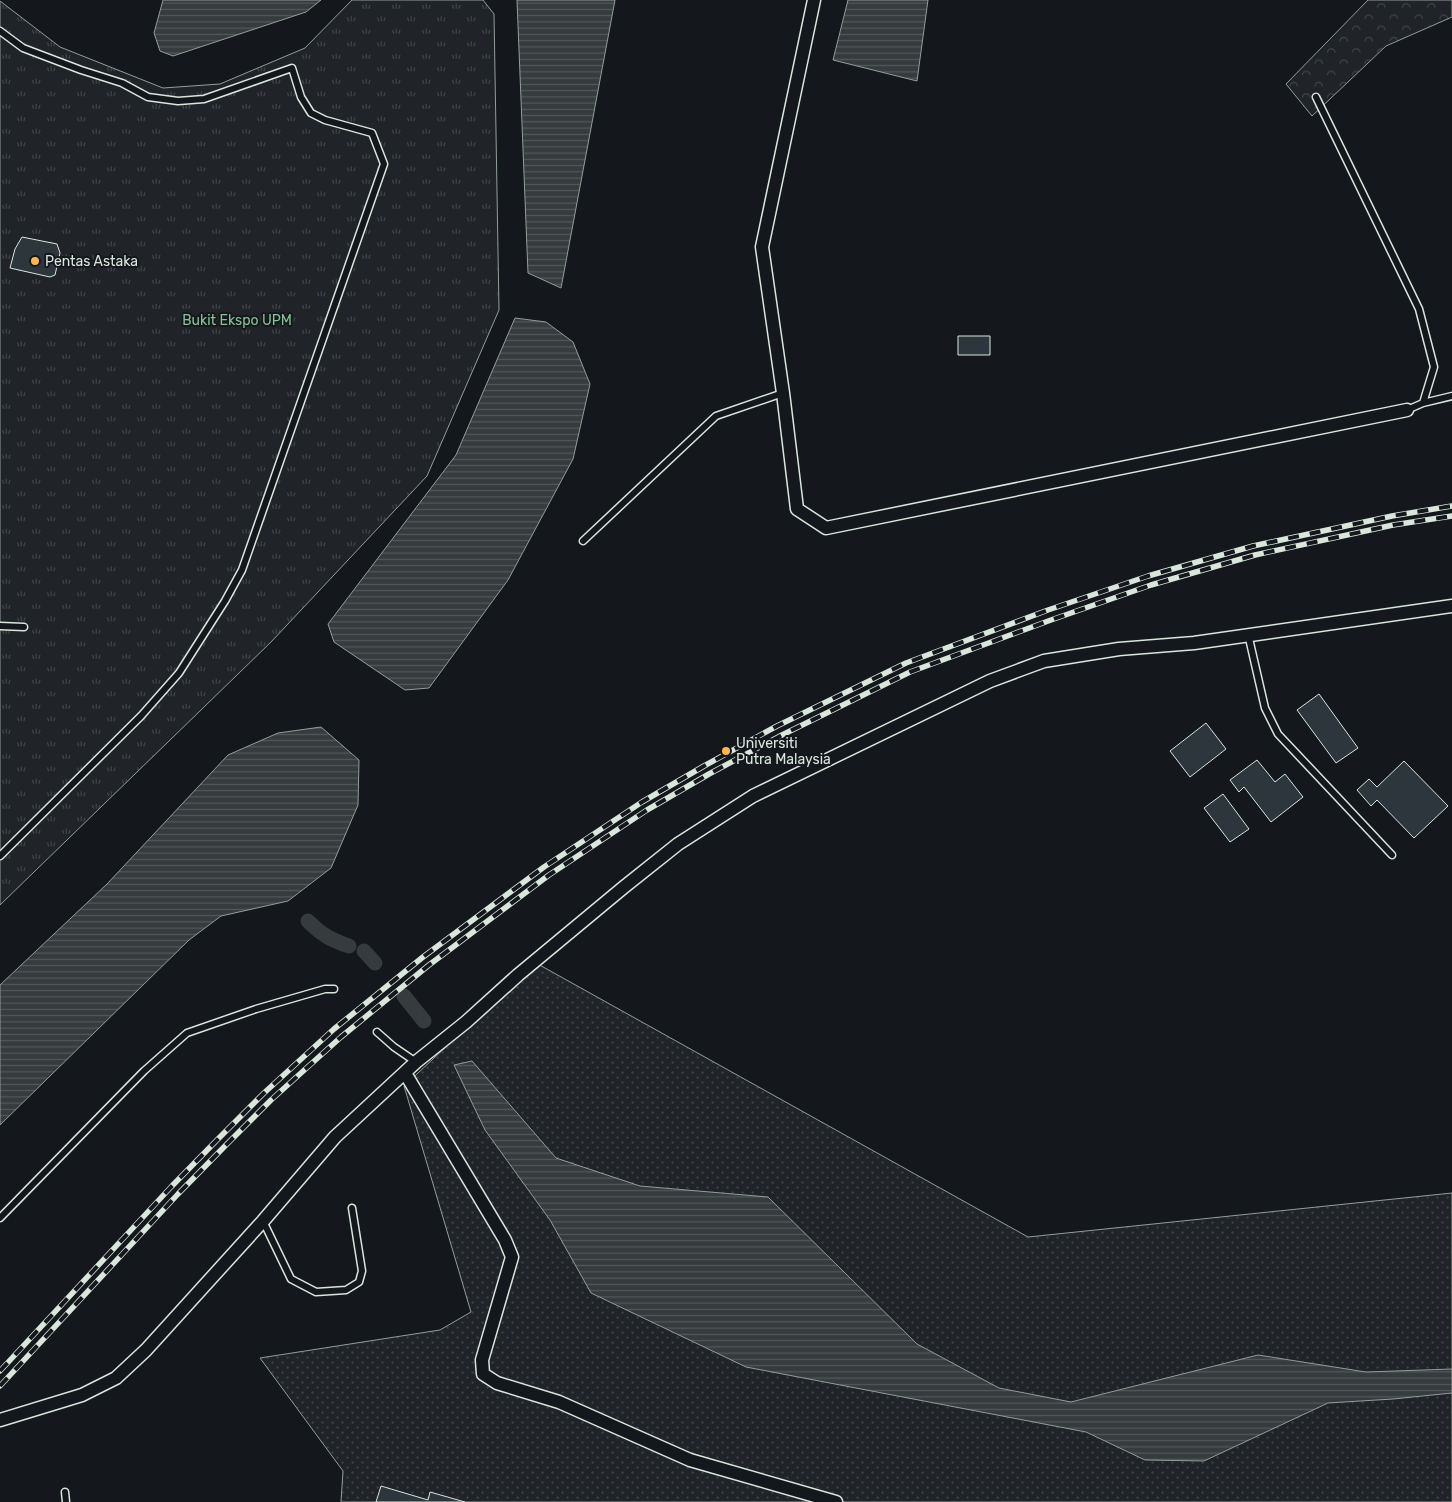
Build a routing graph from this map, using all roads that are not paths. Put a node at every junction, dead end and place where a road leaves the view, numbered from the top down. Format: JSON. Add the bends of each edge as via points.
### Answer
{"nodes":[{"id":1,"x":814,"y":0,"type":"edge"},
{"id":2,"x":0,"y":31,"type":"edge"},
{"id":3,"x":1316,"y":97,"type":"dead end"},
{"id":4,"x":783,"y":393,"type":"junction"},
{"id":5,"x":1452,"y":396,"type":"edge"},
{"id":6,"x":1423,"y":403,"type":"junction"},
{"id":7,"x":1407,"y":410,"type":"joint"},
{"id":8,"x":583,"y":541,"type":"dead end"},
{"id":9,"x":1452,"y":606,"type":"edge"},
{"id":10,"x":0,"y":626,"type":"edge"},
{"id":11,"x":24,"y":627,"type":"dead end"},
{"id":12,"x":1248,"y":634,"type":"junction"},
{"id":13,"x":1392,"y":855,"type":"dead end"},
{"id":14,"x":0,"y":856,"type":"edge"},
{"id":15,"x":334,"y":989,"type":"dead end"},
{"id":16,"x":377,"y":1032,"type":"dead end"},
{"id":17,"x":416,"y":1062,"type":"junction"},
{"id":18,"x":405,"y":1073,"type":"junction"},
{"id":19,"x":352,"y":1208,"type":"dead end"},
{"id":20,"x":0,"y":1218,"type":"edge"},
{"id":21,"x":263,"y":1221,"type":"junction"},
{"id":22,"x":0,"y":1420,"type":"edge"},
{"id":23,"x":65,"y":1492,"type":"dead end"},
{"id":24,"x":66,"y":1502,"type":"edge"},
{"id":25,"x":836,"y":1502,"type":"edge"}],
"edges":[{"from":1,"to":4,"type":"street","via":[[762,247]]},
{"from":2,"to":14,"type":"lane","via":[[23,48],[122,83],[148,97],[178,101],[204,99],[292,68],[301,97],[311,113],[372,133],[384,164],[242,570],[225,601],[179,673],[141,716]]},
{"from":3,"to":6,"type":"lane","via":[[1419,309],[1434,367]]},
{"from":4,"to":7,"type":"street","via":[[796,509],[826,528]]},
{"from":4,"to":8,"type":"lane","via":[[716,416]]},
{"from":5,"to":6,"type":"lane"},
{"from":6,"to":7,"type":"lane"},
{"from":9,"to":12,"type":"street"},
{"from":10,"to":11,"type":"lane"},
{"from":12,"to":13,"type":"lane","via":[[1265,708],[1278,734]]},
{"from":12,"to":17,"type":"street","via":[[1044,661],[990,681],[752,796],[678,844]]},
{"from":15,"to":20,"type":"lane","via":[[256,1009],[187,1034],[144,1071]]},
{"from":16,"to":17,"type":"lane"},
{"from":17,"to":18,"type":"street"},
{"from":18,"to":21,"type":"street","via":[[335,1136]]},
{"from":18,"to":25,"type":"street","via":[[512,1257],[482,1360],[483,1374],[496,1383],[559,1402],[690,1460]]},
{"from":19,"to":21,"type":"lane","via":[[362,1271],[359,1282],[346,1290],[316,1292],[291,1279]]},
{"from":21,"to":22,"type":"street","via":[[146,1350],[116,1378],[82,1395]]},
{"from":23,"to":24,"type":"lane"}]}
